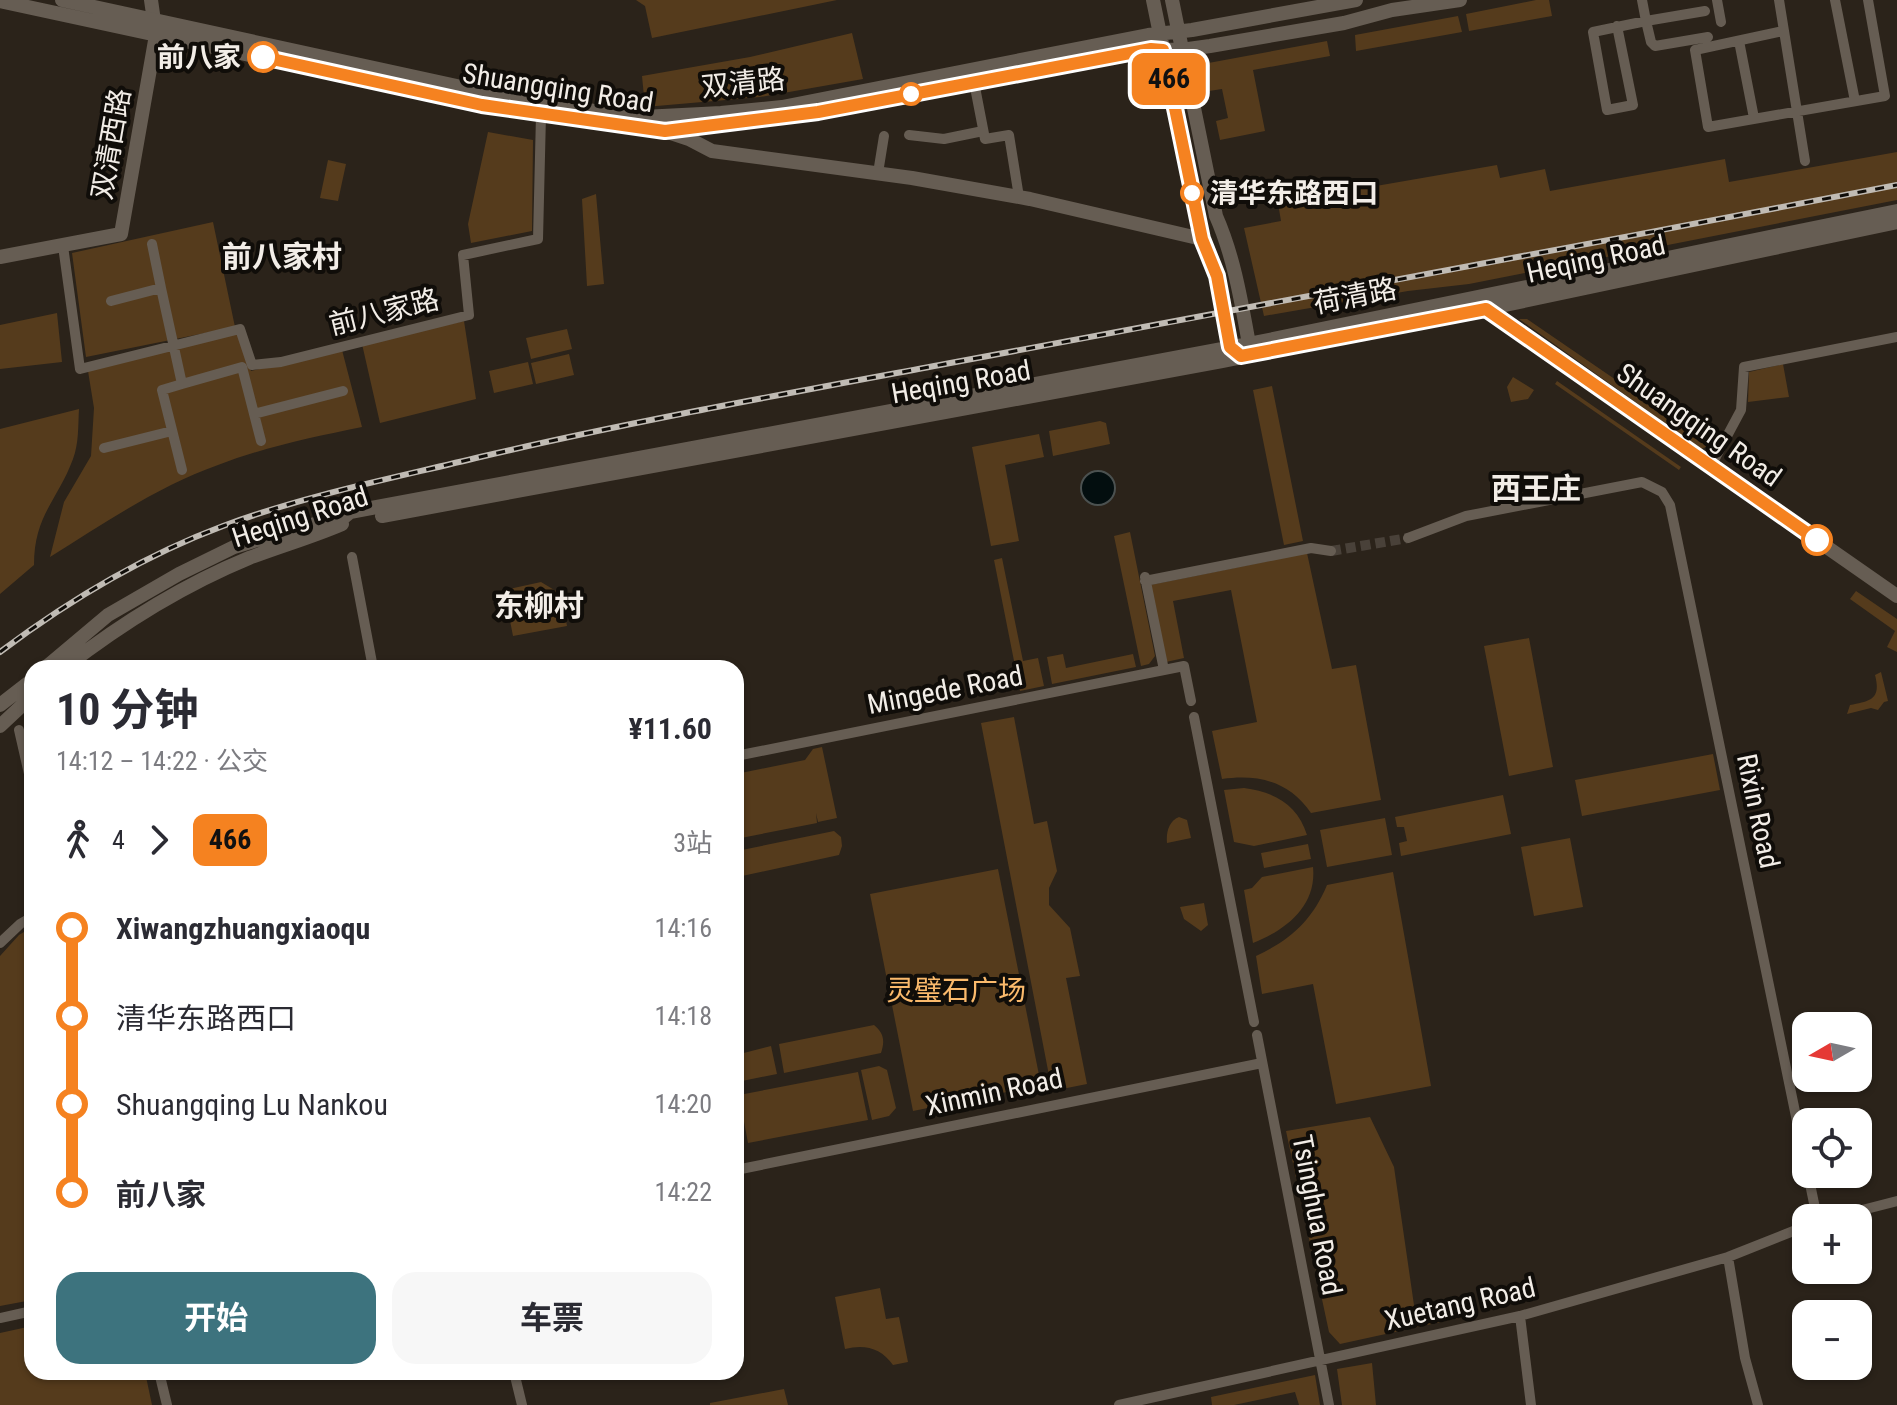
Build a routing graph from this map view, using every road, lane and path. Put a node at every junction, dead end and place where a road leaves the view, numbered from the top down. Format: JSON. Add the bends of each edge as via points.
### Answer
{"nodes":[{"id":1,"x":62,"y":0,"type":"edge"},
{"id":2,"x":151,"y":0,"type":"edge"},
{"id":3,"x":1153,"y":0,"type":"edge"},
{"id":4,"x":1172,"y":0,"type":"edge"},
{"id":5,"x":1356,"y":0,"type":"edge"},
{"id":6,"x":1460,"y":0,"type":"edge"},
{"id":7,"x":1642,"y":0,"type":"edge"},
{"id":8,"x":1717,"y":0,"type":"edge"},
{"id":9,"x":1779,"y":0,"type":"edge"},
{"id":10,"x":1835,"y":0,"type":"edge"},
{"id":11,"x":1868,"y":0,"type":"edge"},
{"id":12,"x":0,"y":1,"type":"edge"},
{"id":13,"x":1391,"y":5,"type":"edge"},
{"id":14,"x":1705,"y":11,"type":"dead end"},
{"id":15,"x":154,"y":19,"type":"junction"},
{"id":16,"x":1646,"y":21,"type":"junction"},
{"id":17,"x":1721,"y":22,"type":"dead end"},
{"id":18,"x":1617,"y":26,"type":"junction"},
{"id":19,"x":1783,"y":31,"type":"junction"},
{"id":20,"x":1178,"y":33,"type":"junction"},
{"id":21,"x":156,"y":35,"type":"junction"},
{"id":22,"x":1708,"y":37,"type":"dead end"},
{"id":23,"x":1739,"y":41,"type":"junction"},
{"id":24,"x":1155,"y":42,"type":"junction"},
{"id":25,"x":1181,"y":50,"type":"junction"},
{"id":26,"x":974,"y":82,"type":"junction"},
{"id":27,"x":1855,"y":101,"type":"junction"},
{"id":28,"x":1798,"y":111,"type":"junction"},
{"id":29,"x":541,"y":115,"type":"junction"},
{"id":30,"x":1754,"y":118,"type":"junction"},
{"id":31,"x":665,"y":131,"type":"junction"},
{"id":32,"x":983,"y":131,"type":"junction"},
{"id":33,"x":909,"y":135,"type":"dead end"},
{"id":34,"x":884,"y":136,"type":"dead end"},
{"id":35,"x":1805,"y":161,"type":"dead end"},
{"id":36,"x":878,"y":173,"type":"junction"},
{"id":37,"x":1019,"y":197,"type":"junction"},
{"id":38,"x":1897,"y":211,"type":"edge"},
{"id":39,"x":1897,"y":222,"type":"edge"},
{"id":40,"x":1202,"y":239,"type":"junction"},
{"id":41,"x":152,"y":244,"type":"dead end"},
{"id":42,"x":63,"y":246,"type":"junction"},
{"id":43,"x":0,"y":257,"type":"edge"},
{"id":44,"x":161,"y":288,"type":"junction"},
{"id":45,"x":1471,"y":299,"type":"junction"},
{"id":46,"x":111,"y":301,"type":"dead end"},
{"id":47,"x":1486,"y":309,"type":"junction"},
{"id":48,"x":1245,"y":324,"type":"junction"},
{"id":49,"x":1897,"y":337,"type":"edge"},
{"id":50,"x":173,"y":346,"type":"junction"},
{"id":51,"x":1240,"y":349,"type":"junction"},
{"id":52,"x":182,"y":384,"type":"junction"},
{"id":53,"x":343,"y":391,"type":"dead end"},
{"id":54,"x":254,"y":414,"type":"junction"},
{"id":55,"x":172,"y":431,"type":"junction"},
{"id":56,"x":261,"y":441,"type":"dead end"},
{"id":57,"x":104,"y":448,"type":"dead end"},
{"id":58,"x":1711,"y":466,"type":"junction"},
{"id":59,"x":182,"y":470,"type":"dead end"},
{"id":60,"x":1408,"y":538,"type":"tunnel mouth"},
{"id":61,"x":1331,"y":551,"type":"tunnel mouth"},
{"id":62,"x":352,"y":557,"type":"dead end"},
{"id":63,"x":1897,"y":596,"type":"edge"},
{"id":64,"x":55,"y":660,"type":"edge"},
{"id":65,"x":75,"y":660,"type":"edge"},
{"id":66,"x":371,"y":660,"type":"edge"},
{"id":67,"x":1164,"y":670,"type":"junction"},
{"id":68,"x":24,"y":689,"type":"edge"},
{"id":69,"x":24,"y":701,"type":"edge"},
{"id":70,"x":1191,"y":701,"type":"dead end"},
{"id":71,"x":2,"y":715,"type":"edge"},
{"id":72,"x":1194,"y":717,"type":"dead end"},
{"id":73,"x":19,"y":730,"type":"joint"},
{"id":74,"x":24,"y":752,"type":"edge"},
{"id":75,"x":744,"y":754,"type":"edge"},
{"id":76,"x":24,"y":922,"type":"edge"},
{"id":77,"x":0,"y":943,"type":"edge"},
{"id":78,"x":1254,"y":1022,"type":"dead end"},
{"id":79,"x":1257,"y":1035,"type":"dead end"},
{"id":80,"x":1262,"y":1063,"type":"junction"},
{"id":81,"x":1794,"y":1108,"type":"edge"},
{"id":82,"x":744,"y":1168,"type":"edge"},
{"id":83,"x":1897,"y":1201,"type":"edge"},
{"id":84,"x":1872,"y":1207,"type":"edge"},
{"id":85,"x":1792,"y":1232,"type":"edge"},
{"id":86,"x":1728,"y":1257,"type":"junction"},
{"id":87,"x":24,"y":1313,"type":"edge"},
{"id":88,"x":1520,"y":1316,"type":"junction"},
{"id":89,"x":0,"y":1318,"type":"edge"},
{"id":90,"x":1322,"y":1360,"type":"junction"},
{"id":91,"x":161,"y":1380,"type":"edge"},
{"id":92,"x":516,"y":1380,"type":"edge"},
{"id":93,"x":167,"y":1405,"type":"edge"},
{"id":94,"x":522,"y":1405,"type":"edge"},
{"id":95,"x":1119,"y":1405,"type":"edge"},
{"id":96,"x":1329,"y":1405,"type":"edge"},
{"id":97,"x":1531,"y":1405,"type":"edge"},
{"id":98,"x":1758,"y":1405,"type":"edge"}],
"edges":[{"from":1,"to":15,"type":"main road"},
{"from":2,"to":15,"type":"main road"},
{"from":3,"to":24,"type":"main road"},
{"from":4,"to":20,"type":"main road"},
{"from":5,"to":20,"type":"main road"},
{"from":6,"to":13,"type":"main road"},
{"from":7,"to":16,"type":"street"},
{"from":8,"to":17,"type":"street"},
{"from":9,"to":19,"type":"street"},
{"from":10,"to":27,"type":"street"},
{"from":11,"to":27,"type":"street","via":[[1885,96]]},
{"from":12,"to":21,"type":"main road","name":"Shuangqing Road"},
{"from":13,"to":25,"type":"main road","via":[[1332,25]]},
{"from":14,"to":16,"type":"street"},
{"from":15,"to":21,"type":"main road"},
{"from":15,"to":24,"type":"main road","name":"双清路","via":[[512,98],[643,117],[782,107]]},
{"from":16,"to":18,"type":"street"},
{"from":16,"to":22,"type":"street","via":[[1655,46]]},
{"from":18,"to":18,"type":"street","via":[[1593,32],[1607,110],[1633,105]]},
{"from":19,"to":23,"type":"street"},
{"from":19,"to":28,"type":"street"},
{"from":20,"to":24,"type":"main road"},
{"from":20,"to":25,"type":"main road"},
{"from":21,"to":29,"type":"main road","name":"Shuangqing Road"},
{"from":21,"to":42,"type":"main road","name":"双清西路","via":[[121,234]]},
{"from":23,"to":30,"type":"street"},
{"from":23,"to":30,"type":"street","via":[[1695,50],[1708,127]]},
{"from":24,"to":25,"type":"main road"},
{"from":24,"to":26,"type":"main road","name":"双清路"},
{"from":24,"to":40,"type":"main road"},
{"from":25,"to":48,"type":"main road"},
{"from":26,"to":31,"type":"main road","name":"双清路","via":[[789,117]]},
{"from":26,"to":32,"type":"street"},
{"from":27,"to":28,"type":"street"},
{"from":28,"to":30,"type":"street"},
{"from":28,"to":35,"type":"street"},
{"from":29,"to":31,"type":"main road","name":"Shuangqing Road"},
{"from":29,"to":50,"type":"street","name":"前八家路","via":[[538,239],[463,255],[469,315],[281,362],[252,365],[239,323]]},
{"from":31,"to":36,"type":"main road","name":"Shuangqing Road","via":[[712,151]]},
{"from":32,"to":33,"type":"street","via":[[944,139]]},
{"from":32,"to":37,"type":"street","via":[[985,139],[1009,135]]},
{"from":34,"to":36,"type":"street"},
{"from":36,"to":37,"type":"main road","name":"Shuangqing Road"},
{"from":37,"to":40,"type":"main road","name":"Shuangqing Road"},
{"from":38,"to":45,"type":"main road","name":"Heqing Road"},
{"from":39,"to":47,"type":"main road","name":"Heqing Road"},
{"from":40,"to":51,"type":"main road"},
{"from":41,"to":44,"type":"street"},
{"from":42,"to":43,"type":"main road","name":"双清西路"},
{"from":42,"to":50,"type":"street","name":"前八家路","via":[[80,369]]},
{"from":44,"to":46,"type":"street"},
{"from":44,"to":50,"type":"street"},
{"from":45,"to":47,"type":"main road","name":"Shuangqing Road"},
{"from":45,"to":48,"type":"main road","via":[[1446,298],[1258,332]]},
{"from":45,"to":51,"type":"main road","name":"荷清路"},
{"from":47,"to":51,"type":"main road","name":"Heqing Road"},
{"from":47,"to":58,"type":"main road","name":"Shuangqing Road"},
{"from":48,"to":51,"type":"main road"},
{"from":49,"to":58,"type":"street","via":[[1744,367],[1741,410]]},
{"from":50,"to":52,"type":"street"},
{"from":51,"to":64,"type":"main road","name":"Heqing Road","via":[[350,512],[234,547],[179,574],[108,615]]},
{"from":51,"to":65,"type":"main road","name":"Heqing Road","via":[[345,523],[175,592]]},
{"from":52,"to":54,"type":"street","via":[[242,367]]},
{"from":52,"to":55,"type":"street","via":[[162,390]]},
{"from":53,"to":54,"type":"street"},
{"from":54,"to":56,"type":"street"},
{"from":55,"to":57,"type":"street"},
{"from":55,"to":59,"type":"street"},
{"from":58,"to":63,"type":"main road","name":"Shuangqing Road"},
{"from":60,"to":81,"type":"street","name":"Rixin Road","via":[[1466,516],[1642,482],[1662,492],[1670,505]]},
{"from":61,"to":67,"type":"street","via":[[1311,548],[1145,579]]},
{"from":62,"to":66,"type":"street"},
{"from":67,"to":70,"type":"street","via":[[1184,666]]},
{"from":67,"to":75,"type":"street","name":"Mingede Road"},
{"from":68,"to":71,"type":"main road"},
{"from":69,"to":71,"type":"main road"},
{"from":71,"to":73,"type":"main road"},
{"from":72,"to":78,"type":"street"},
{"from":73,"to":74,"type":"street"},
{"from":76,"to":77,"type":"street"},
{"from":79,"to":80,"type":"street","name":"Tsinghua Road"},
{"from":80,"to":82,"type":"street","name":"Xinmin Road"},
{"from":80,"to":90,"type":"street","name":"Tsinghua Road"},
{"from":83,"to":84,"type":"street"},
{"from":85,"to":86,"type":"street","name":"Xuetang Road"},
{"from":86,"to":88,"type":"street","name":"Xuetang Road"},
{"from":86,"to":98,"type":"street"},
{"from":87,"to":89,"type":"street"},
{"from":88,"to":90,"type":"street","name":"Xuetang Road"},
{"from":88,"to":97,"type":"street"},
{"from":90,"to":95,"type":"street","name":"Xuetang Road"},
{"from":90,"to":96,"type":"street","name":"Tsinghua Road"},
{"from":91,"to":93,"type":"street"},
{"from":92,"to":94,"type":"street"}]}
